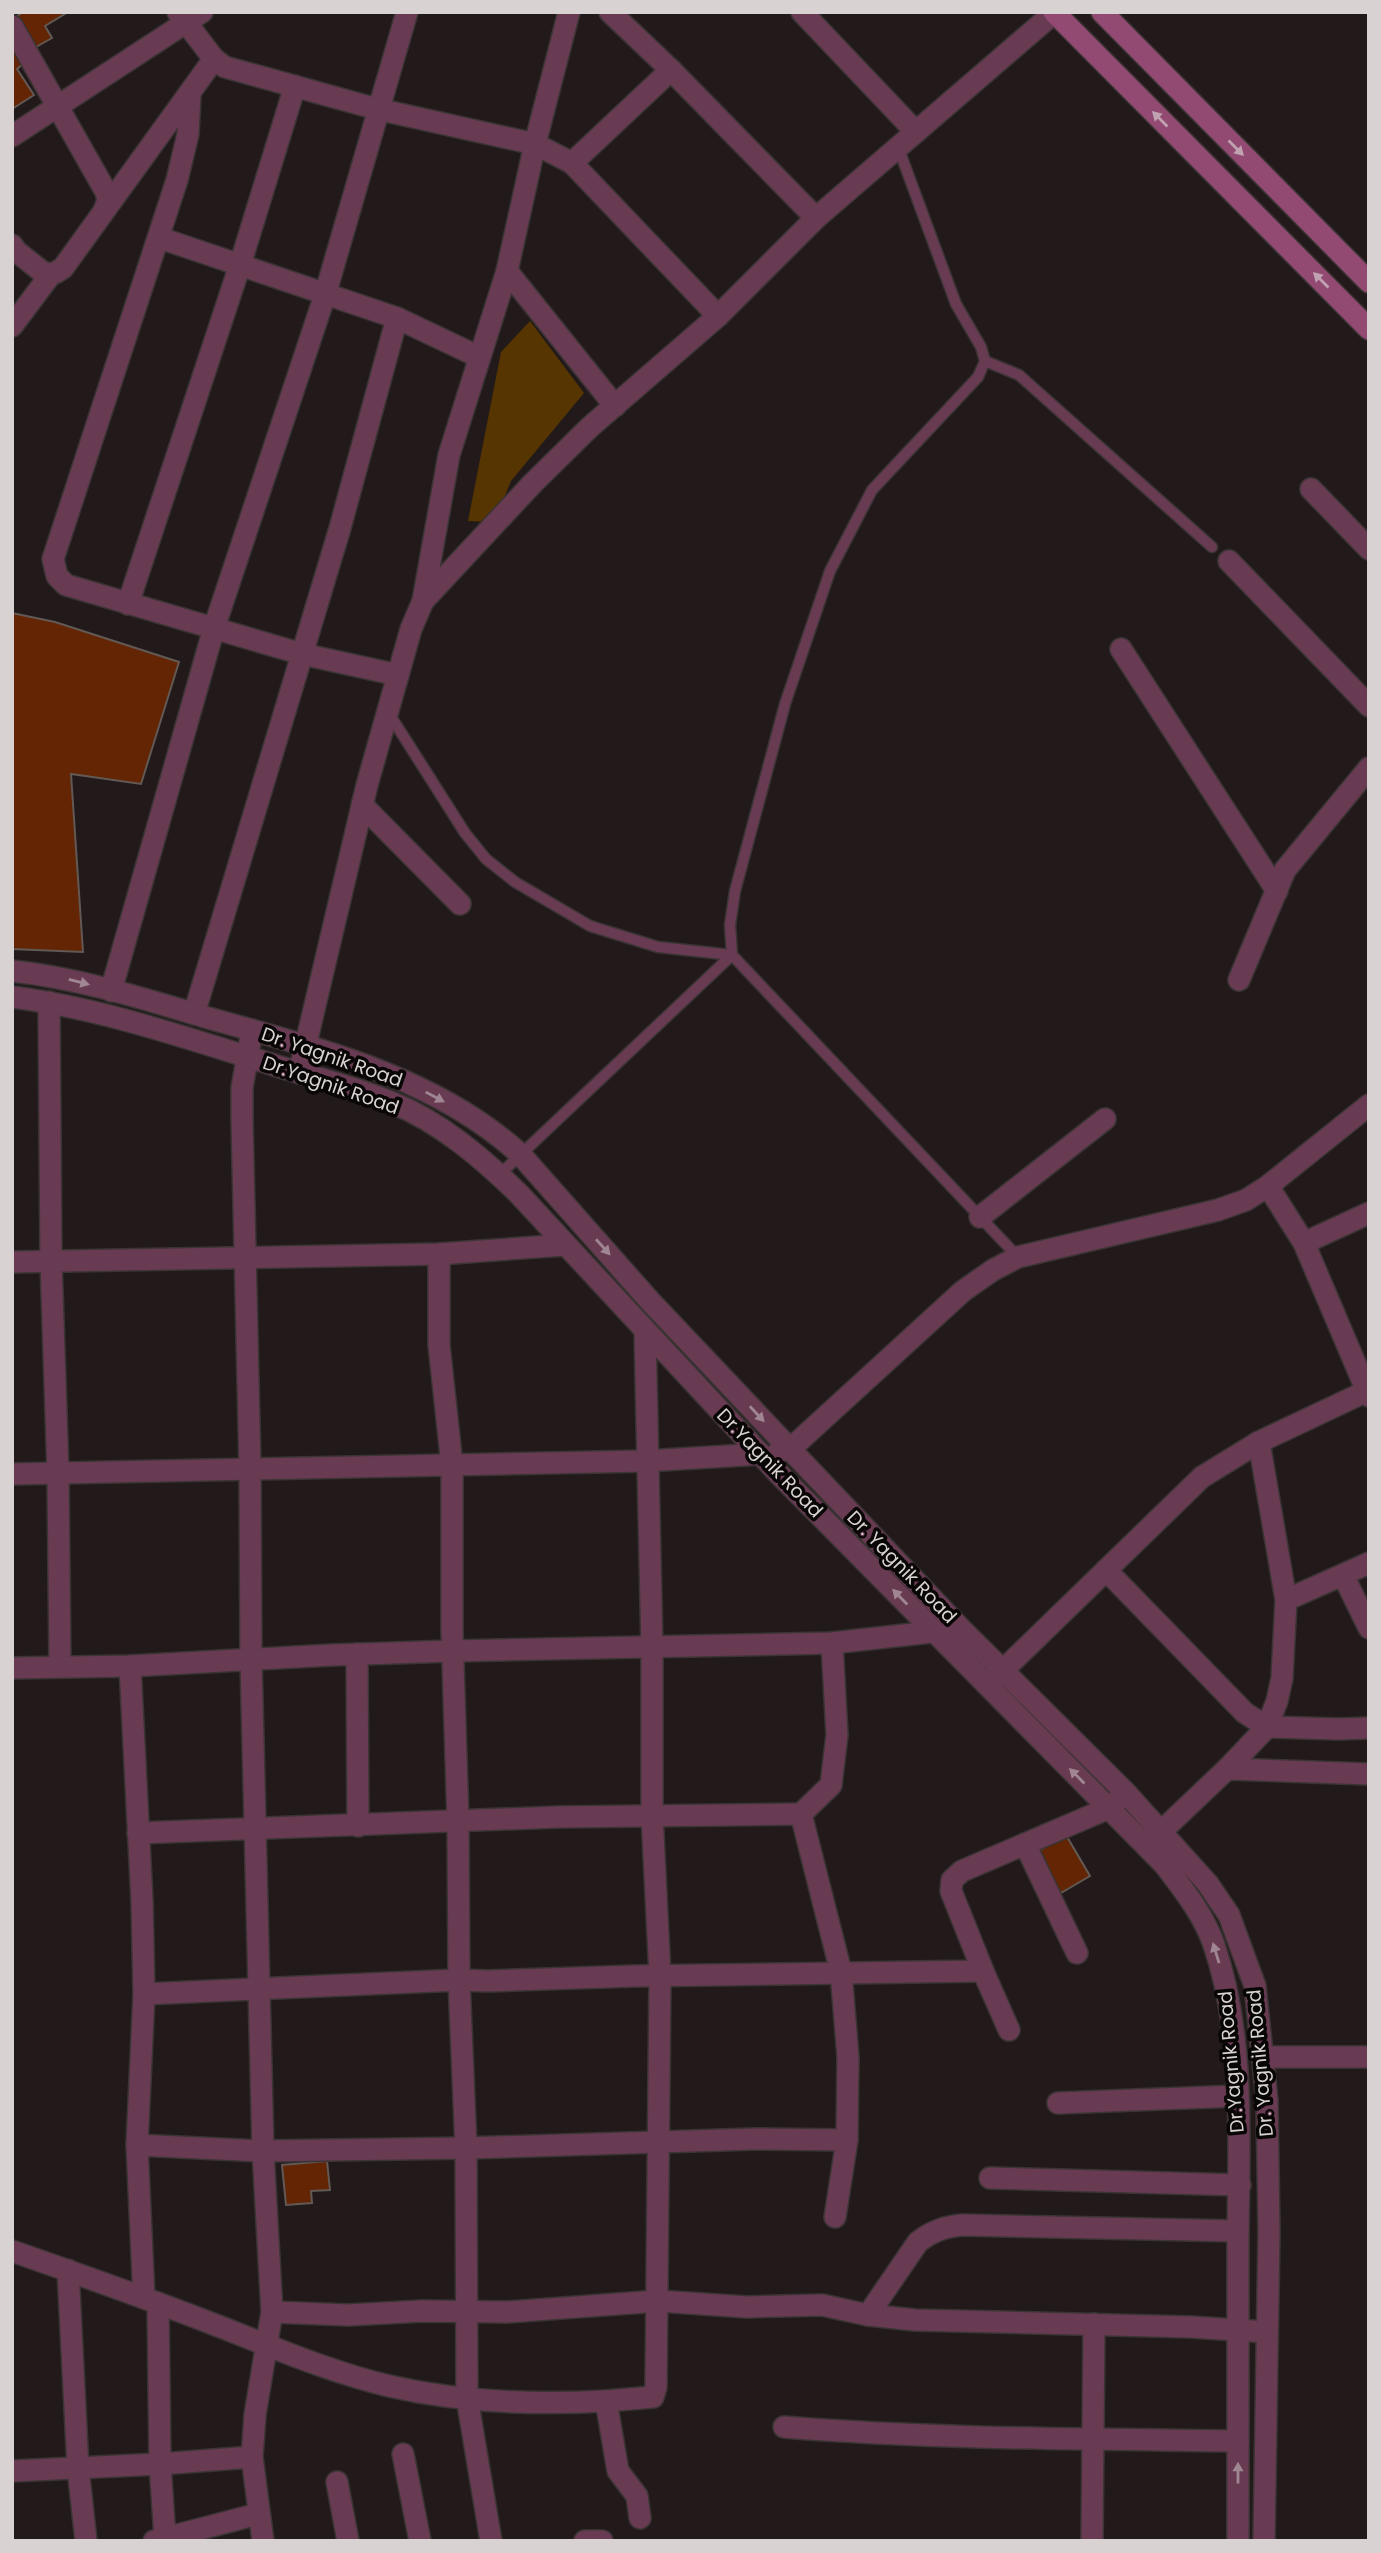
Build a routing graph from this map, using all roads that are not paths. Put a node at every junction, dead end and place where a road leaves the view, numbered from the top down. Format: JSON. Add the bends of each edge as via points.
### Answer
{"nodes":[{"id":1,"x":407,"y":12,"type":"edge"},
{"id":2,"x":569,"y":12,"type":"edge"},
{"id":3,"x":610,"y":12,"type":"edge"},
{"id":4,"x":802,"y":12,"type":"edge"},
{"id":5,"x":1055,"y":12,"type":"edge"},
{"id":6,"x":1102,"y":12,"type":"edge"},
{"id":7,"x":188,"y":16,"type":"edge"},
{"id":8,"x":12,"y":26,"type":"edge"},
{"id":9,"x":214,"y":59,"type":"junction"},
{"id":10,"x":671,"y":70,"type":"junction"},
{"id":11,"x":295,"y":86,"type":"junction"},
{"id":12,"x":190,"y":95,"type":"junction"},
{"id":13,"x":57,"y":107,"type":"junction"},
{"id":14,"x":377,"y":109,"type":"junction"},
{"id":15,"x":915,"y":132,"type":"junction"},
{"id":16,"x":12,"y":136,"type":"edge"},
{"id":17,"x":535,"y":144,"type":"junction"},
{"id":18,"x":898,"y":147,"type":"junction"},
{"id":19,"x":572,"y":163,"type":"junction"},
{"id":20,"x":105,"y":208,"type":"junction"},
{"id":21,"x":816,"y":218,"type":"junction"},
{"id":22,"x":160,"y":238,"type":"junction"},
{"id":23,"x":13,"y":249,"type":"edge"},
{"id":24,"x":240,"y":265,"type":"junction"},
{"id":25,"x":507,"y":271,"type":"junction"},
{"id":26,"x":51,"y":274,"type":"junction"},
{"id":27,"x":1369,"y":282,"type":"edge"},
{"id":28,"x":325,"y":295,"type":"junction"},
{"id":29,"x":718,"y":316,"type":"junction"},
{"id":30,"x":397,"y":318,"type":"junction"},
{"id":31,"x":12,"y":326,"type":"edge"},
{"id":32,"x":1369,"y":329,"type":"edge"},
{"id":33,"x":479,"y":357,"type":"junction"},
{"id":34,"x":985,"y":361,"type":"junction"},
{"id":35,"x":615,"y":406,"type":"junction"},
{"id":36,"x":1311,"y":489,"type":"dead end"},
{"id":37,"x":1212,"y":547,"type":"dead end"},
{"id":38,"x":1369,"y":549,"type":"edge"},
{"id":39,"x":1230,"y":561,"type":"dead end"},
{"id":40,"x":423,"y":601,"type":"junction"},
{"id":41,"x":128,"y":604,"type":"junction"},
{"id":42,"x":214,"y":628,"type":"junction"},
{"id":43,"x":1121,"y":649,"type":"dead end"},
{"id":44,"x":302,"y":654,"type":"junction"},
{"id":45,"x":398,"y":675,"type":"junction"},
{"id":46,"x":1369,"y":706,"type":"edge"},
{"id":47,"x":387,"y":710,"type":"junction"},
{"id":48,"x":1369,"y":768,"type":"edge"},
{"id":49,"x":362,"y":805,"type":"junction"},
{"id":50,"x":1276,"y":891,"type":"junction"},
{"id":51,"x":460,"y":904,"type":"dead end"},
{"id":52,"x":732,"y":955,"type":"junction"},
{"id":53,"x":12,"y":971,"type":"edge"},
{"id":54,"x":1239,"y":980,"type":"dead end"},
{"id":55,"x":111,"y":990,"type":"junction"},
{"id":56,"x":12,"y":997,"type":"edge"},
{"id":57,"x":50,"y":1002,"type":"junction"},
{"id":58,"x":194,"y":1014,"type":"junction"},
{"id":59,"x":252,"y":1030,"type":"junction"},
{"id":60,"x":306,"y":1045,"type":"junction"},
{"id":61,"x":246,"y":1056,"type":"junction"},
{"id":62,"x":299,"y":1073,"type":"junction"},
{"id":63,"x":1369,"y":1105,"type":"edge"},
{"id":64,"x":1105,"y":1119,"type":"dead end"},
{"id":65,"x":520,"y":1154,"type":"junction"},
{"id":66,"x":499,"y":1175,"type":"junction"},
{"id":67,"x":1268,"y":1186,"type":"junction"},
{"id":68,"x":1369,"y":1213,"type":"edge"},
{"id":69,"x":980,"y":1217,"type":"junction"},
{"id":70,"x":1304,"y":1243,"type":"junction"},
{"id":71,"x":565,"y":1245,"type":"junction"},
{"id":72,"x":439,"y":1254,"type":"junction"},
{"id":73,"x":246,"y":1256,"type":"junction"},
{"id":74,"x":1017,"y":1257,"type":"junction"},
{"id":75,"x":51,"y":1261,"type":"junction"},
{"id":76,"x":12,"y":1262,"type":"edge"},
{"id":77,"x":645,"y":1331,"type":"junction"},
{"id":78,"x":1368,"y":1392,"type":"edge"},
{"id":79,"x":1259,"y":1441,"type":"junction"},
{"id":80,"x":789,"y":1448,"type":"junction"},
{"id":81,"x":761,"y":1454,"type":"junction"},
{"id":82,"x":646,"y":1461,"type":"junction"},
{"id":83,"x":452,"y":1465,"type":"junction"},
{"id":84,"x":250,"y":1468,"type":"junction"},
{"id":85,"x":58,"y":1473,"type":"junction"},
{"id":86,"x":12,"y":1474,"type":"edge"},
{"id":87,"x":1369,"y":1563,"type":"edge"},
{"id":88,"x":1106,"y":1570,"type":"junction"},
{"id":89,"x":1343,"y":1575,"type":"junction"},
{"id":90,"x":1286,"y":1600,"type":"junction"},
{"id":91,"x":960,"y":1628,"type":"junction"},
{"id":92,"x":1369,"y":1628,"type":"edge"},
{"id":93,"x":935,"y":1633,"type":"junction"},
{"id":94,"x":832,"y":1643,"type":"junction"},
{"id":95,"x":652,"y":1648,"type":"junction"},
{"id":96,"x":453,"y":1651,"type":"junction"},
{"id":97,"x":357,"y":1654,"type":"junction"},
{"id":98,"x":251,"y":1660,"type":"junction"},
{"id":99,"x":130,"y":1666,"type":"junction"},
{"id":100,"x":60,"y":1667,"type":"junction"},
{"id":101,"x":12,"y":1668,"type":"edge"},
{"id":102,"x":1004,"y":1669,"type":"junction"},
{"id":103,"x":987,"y":1686,"type":"junction"},
{"id":104,"x":1267,"y":1727,"type":"junction"},
{"id":105,"x":1369,"y":1728,"type":"edge"},
{"id":106,"x":1227,"y":1769,"type":"junction"},
{"id":107,"x":1369,"y":1774,"type":"edge"},
{"id":108,"x":1126,"y":1793,"type":"junction"},
{"id":109,"x":1109,"y":1808,"type":"junction"},
{"id":110,"x":801,"y":1814,"type":"junction"},
{"id":111,"x":652,"y":1815,"type":"junction"},
{"id":112,"x":458,"y":1821,"type":"junction"},
{"id":113,"x":358,"y":1826,"type":"junction"},
{"id":114,"x":256,"y":1827,"type":"junction"},
{"id":115,"x":138,"y":1833,"type":"junction"},
{"id":116,"x":1154,"y":1839,"type":"junction"},
{"id":117,"x":1025,"y":1844,"type":"junction"},
{"id":118,"x":1077,"y":1953,"type":"dead end"},
{"id":119,"x":983,"y":1971,"type":"junction"},
{"id":120,"x":841,"y":1972,"type":"junction"},
{"id":121,"x":660,"y":1975,"type":"junction"},
{"id":122,"x":459,"y":1980,"type":"junction"},
{"id":123,"x":260,"y":1990,"type":"junction"},
{"id":124,"x":144,"y":1994,"type":"junction"},
{"id":125,"x":1009,"y":2030,"type":"dead end"},
{"id":126,"x":1264,"y":2057,"type":"junction"},
{"id":127,"x":1369,"y":2057,"type":"edge"},
{"id":128,"x":1237,"y":2096,"type":"junction"},
{"id":129,"x":1058,"y":2103,"type":"dead end"},
{"id":130,"x":847,"y":2140,"type":"junction"},
{"id":131,"x":657,"y":2143,"type":"junction"},
{"id":132,"x":137,"y":2145,"type":"junction"},
{"id":133,"x":466,"y":2148,"type":"junction"},
{"id":134,"x":263,"y":2151,"type":"junction"},
{"id":135,"x":990,"y":2178,"type":"dead end"},
{"id":136,"x":1240,"y":2185,"type":"junction"},
{"id":137,"x":835,"y":2217,"type":"dead end"},
{"id":138,"x":1238,"y":2231,"type":"junction"},
{"id":139,"x":12,"y":2251,"type":"edge"},
{"id":140,"x":68,"y":2270,"type":"junction"},
{"id":141,"x":151,"y":2300,"type":"junction"},
{"id":142,"x":658,"y":2301,"type":"junction"},
{"id":143,"x":468,"y":2311,"type":"junction"},
{"id":144,"x":272,"y":2312,"type":"junction"},
{"id":145,"x":868,"y":2315,"type":"junction"},
{"id":146,"x":1094,"y":2325,"type":"junction"},
{"id":147,"x":1239,"y":2331,"type":"junction"},
{"id":148,"x":1267,"y":2332,"type":"junction"},
{"id":149,"x":265,"y":2344,"type":"junction"},
{"id":150,"x":467,"y":2398,"type":"junction"},
{"id":151,"x":606,"y":2401,"type":"junction"},
{"id":152,"x":784,"y":2427,"type":"dead end"},
{"id":153,"x":1093,"y":2440,"type":"junction"},
{"id":154,"x":1238,"y":2441,"type":"junction"},
{"id":155,"x":403,"y":2454,"type":"dead end"},
{"id":156,"x":252,"y":2457,"type":"junction"},
{"id":157,"x":160,"y":2464,"type":"junction"},
{"id":158,"x":78,"y":2468,"type":"junction"},
{"id":159,"x":12,"y":2471,"type":"edge"},
{"id":160,"x":337,"y":2482,"type":"dead end"},
{"id":161,"x":258,"y":2514,"type":"junction"},
{"id":162,"x":640,"y":2518,"type":"dead end"},
{"id":163,"x":159,"y":2539,"type":"edge"},
{"id":164,"x":86,"y":2541,"type":"edge"},
{"id":165,"x":263,"y":2541,"type":"edge"},
{"id":166,"x":348,"y":2541,"type":"edge"},
{"id":167,"x":420,"y":2541,"type":"edge"},
{"id":168,"x":491,"y":2541,"type":"edge"},
{"id":169,"x":585,"y":2541,"type":"edge"},
{"id":170,"x":602,"y":2541,"type":"edge"},
{"id":171,"x":1092,"y":2541,"type":"edge"},
{"id":172,"x":1237,"y":2541,"type":"edge"},
{"id":173,"x":1264,"y":2541,"type":"edge"}],
"edges":[{"from":1,"to":14,"type":"street"},
{"from":2,"to":17,"type":"street"},
{"from":3,"to":10,"type":"street"},
{"from":4,"to":15,"type":"street"},
{"from":5,"to":15,"type":"street"},
{"from":32,"to":5,"type":"main road","one_way":true},
{"from":6,"to":27,"type":"main road","one_way":true},
{"from":7,"to":9,"type":"street"},
{"from":7,"to":13,"type":"street"},
{"from":8,"to":13,"type":"street"},
{"from":9,"to":11,"type":"street","via":[[242,74]]},
{"from":9,"to":12,"type":"street"},
{"from":10,"to":19,"type":"street"},
{"from":10,"to":21,"type":"street"},
{"from":11,"to":14,"type":"street"},
{"from":11,"to":24,"type":"street"},
{"from":12,"to":20,"type":"street"},
{"from":12,"to":22,"type":"street","via":[[188,134]]},
{"from":13,"to":16,"type":"street"},
{"from":13,"to":20,"type":"street","via":[[106,192]]},
{"from":14,"to":17,"type":"street"},
{"from":14,"to":28,"type":"street"},
{"from":15,"to":18,"type":"street"},
{"from":17,"to":19,"type":"street"},
{"from":17,"to":25,"type":"street"},
{"from":18,"to":21,"type":"street"},
{"from":18,"to":34,"type":"lane","via":[[956,304]]},
{"from":19,"to":29,"type":"street"},
{"from":20,"to":26,"type":"street","via":[[63,268]]},
{"from":21,"to":29,"type":"street"},
{"from":22,"to":24,"type":"street"},
{"from":22,"to":41,"type":"street","via":[[53,559],[57,576],[66,584]]},
{"from":23,"to":26,"type":"street"},
{"from":24,"to":28,"type":"street"},
{"from":24,"to":41,"type":"street"},
{"from":25,"to":33,"type":"street"},
{"from":25,"to":35,"type":"street"},
{"from":26,"to":31,"type":"street"},
{"from":28,"to":30,"type":"street"},
{"from":28,"to":42,"type":"street"},
{"from":29,"to":35,"type":"street"},
{"from":30,"to":33,"type":"street"},
{"from":30,"to":44,"type":"street"},
{"from":33,"to":40,"type":"street","via":[[449,455]]},
{"from":34,"to":37,"type":"lane","via":[[1019,375]]},
{"from":34,"to":52,"type":"lane","via":[[978,377],[872,490],[830,571],[785,704],[735,891]]},
{"from":35,"to":40,"type":"street","via":[[533,483]]},
{"from":36,"to":38,"type":"street"},
{"from":39,"to":46,"type":"street"},
{"from":40,"to":45,"type":"street"},
{"from":41,"to":42,"type":"street"},
{"from":42,"to":44,"type":"street"},
{"from":42,"to":55,"type":"street"},
{"from":43,"to":50,"type":"street"},
{"from":44,"to":45,"type":"street"},
{"from":44,"to":58,"type":"street"},
{"from":45,"to":47,"type":"street"},
{"from":47,"to":49,"type":"street"},
{"from":47,"to":52,"type":"lane","via":[[465,832],[486,859],[515,882],[590,926],[658,947]]},
{"from":48,"to":50,"type":"street","via":[[1285,870]]},
{"from":49,"to":51,"type":"street"},
{"from":49,"to":60,"type":"street"},
{"from":50,"to":54,"type":"street"},
{"from":52,"to":65,"type":"lane"},
{"from":52,"to":69,"type":"lane"},
{"from":53,"to":55,"type":"street","name":"Dr. Yagnik Road","one_way":true},
{"from":55,"to":58,"type":"street","name":"Dr. Yagnik Road"},
{"from":56,"to":57,"type":"street","name":"Dr.Yagnik Road"},
{"from":57,"to":61,"type":"street","name":"Dr.Yagnik Road"},
{"from":57,"to":75,"type":"street"},
{"from":58,"to":59,"type":"street","name":"Dr. Yagnik Road"},
{"from":59,"to":60,"type":"street","name":"Dr. Yagnik Road"},
{"from":59,"to":61,"type":"street"},
{"from":60,"to":62,"type":"street"},
{"from":60,"to":65,"type":"street","name":"Dr. Yagnik Road","one_way":true,"via":[[379,1069],[434,1096],[499,1135]]},
{"from":61,"to":62,"type":"street","name":"Dr.Yagnik Road"},
{"from":61,"to":73,"type":"street","via":[[242,1119]]},
{"from":62,"to":66,"type":"street","name":"Dr.Yagnik Road","via":[[394,1103],[445,1133]]},
{"from":63,"to":67,"type":"street"},
{"from":64,"to":69,"type":"street"},
{"from":65,"to":66,"type":"lane"},
{"from":65,"to":80,"type":"street","name":"Dr. Yagnik Road","one_way":true},
{"from":66,"to":71,"type":"street","name":"Dr.Yagnik Road"},
{"from":67,"to":70,"type":"street"},
{"from":67,"to":74,"type":"street","via":[[1218,1210]]},
{"from":68,"to":70,"type":"street"},
{"from":69,"to":74,"type":"lane"},
{"from":70,"to":78,"type":"street"},
{"from":71,"to":72,"type":"street"},
{"from":71,"to":77,"type":"street","name":"Dr.Yagnik Road"},
{"from":72,"to":73,"type":"street"},
{"from":72,"to":83,"type":"street","via":[[439,1345]]},
{"from":73,"to":75,"type":"street"},
{"from":73,"to":84,"type":"street"},
{"from":74,"to":80,"type":"street","via":[[963,1291]]},
{"from":75,"to":76,"type":"street"},
{"from":75,"to":85,"type":"street"},
{"from":77,"to":81,"type":"street","name":"Dr.Yagnik Road"},
{"from":77,"to":82,"type":"street"},
{"from":78,"to":79,"type":"street"},
{"from":79,"to":88,"type":"street","via":[[1202,1477]]},
{"from":79,"to":90,"type":"street"},
{"from":80,"to":81,"type":"street"},
{"from":80,"to":91,"type":"street","name":"Dr. Yagnik Road"},
{"from":81,"to":82,"type":"street"},
{"from":93,"to":81,"type":"street","name":"Dr.Yagnik Road","one_way":true},
{"from":82,"to":83,"type":"street"},
{"from":82,"to":95,"type":"street"},
{"from":83,"to":84,"type":"street"},
{"from":83,"to":96,"type":"street"},
{"from":84,"to":85,"type":"street"},
{"from":84,"to":98,"type":"street"},
{"from":85,"to":86,"type":"street"},
{"from":85,"to":100,"type":"street"},
{"from":87,"to":89,"type":"street"},
{"from":88,"to":102,"type":"street"},
{"from":88,"to":104,"type":"street","via":[[1245,1713]]},
{"from":89,"to":90,"type":"street"},
{"from":89,"to":92,"type":"street"},
{"from":90,"to":104,"type":"street","via":[[1282,1678]]},
{"from":91,"to":93,"type":"street"},
{"from":91,"to":102,"type":"street","name":"Dr. Yagnik Road"},
{"from":93,"to":94,"type":"street"},
{"from":93,"to":103,"type":"street","name":"Dr.Yagnik Road"},
{"from":94,"to":95,"type":"street"},
{"from":94,"to":110,"type":"street","via":[[836,1735],[831,1785]]},
{"from":95,"to":96,"type":"street"},
{"from":95,"to":111,"type":"street"},
{"from":96,"to":97,"type":"street"},
{"from":96,"to":112,"type":"street"},
{"from":97,"to":98,"type":"street"},
{"from":97,"to":113,"type":"street"},
{"from":98,"to":99,"type":"street"},
{"from":98,"to":114,"type":"street"},
{"from":99,"to":100,"type":"street"},
{"from":99,"to":115,"type":"street"},
{"from":100,"to":101,"type":"street"},
{"from":102,"to":103,"type":"street"},
{"from":102,"to":108,"type":"street","name":"Dr. Yagnik Road"},
{"from":109,"to":103,"type":"street","name":"Dr.Yagnik Road","one_way":true},
{"from":104,"to":105,"type":"street"},
{"from":104,"to":106,"type":"street"},
{"from":106,"to":107,"type":"street"},
{"from":106,"to":116,"type":"street"},
{"from":108,"to":109,"type":"street"},
{"from":108,"to":116,"type":"street","name":"Dr. Yagnik Road"},
{"from":109,"to":116,"type":"street","name":"Dr.Yagnik Road"},
{"from":109,"to":117,"type":"street"},
{"from":110,"to":111,"type":"street"},
{"from":110,"to":120,"type":"street"},
{"from":111,"to":112,"type":"street"},
{"from":111,"to":121,"type":"street"},
{"from":112,"to":113,"type":"street"},
{"from":112,"to":122,"type":"street"},
{"from":113,"to":114,"type":"street"},
{"from":114,"to":115,"type":"street"},
{"from":114,"to":123,"type":"street"},
{"from":115,"to":124,"type":"street"},
{"from":116,"to":126,"type":"street","name":"Dr. Yagnik Road","via":[[1208,1884],[1229,1915],[1255,1986]]},
{"from":128,"to":116,"type":"street","name":"Dr.Yagnik Road","one_way":true,"via":[[1231,2025],[1213,1941]]},
{"from":117,"to":118,"type":"street"},
{"from":117,"to":119,"type":"street","via":[[962,1871],[952,1880],[951,1891]]},
{"from":119,"to":120,"type":"street"},
{"from":119,"to":125,"type":"street"},
{"from":120,"to":121,"type":"street"},
{"from":120,"to":130,"type":"street","via":[[848,2057]]},
{"from":121,"to":122,"type":"street"},
{"from":121,"to":131,"type":"street"},
{"from":122,"to":123,"type":"street"},
{"from":122,"to":133,"type":"street"},
{"from":123,"to":124,"type":"street"},
{"from":123,"to":134,"type":"street"},
{"from":124,"to":132,"type":"street"},
{"from":126,"to":127,"type":"street"},
{"from":126,"to":148,"type":"street","name":"Dr. Yagnik Road"},
{"from":128,"to":129,"type":"street"},
{"from":128,"to":136,"type":"street","name":"Dr.Yagnik Road"},
{"from":130,"to":131,"type":"street"},
{"from":130,"to":137,"type":"street"},
{"from":131,"to":133,"type":"street"},
{"from":131,"to":142,"type":"street"},
{"from":132,"to":134,"type":"street"},
{"from":132,"to":141,"type":"street"},
{"from":133,"to":134,"type":"street"},
{"from":133,"to":143,"type":"street"},
{"from":134,"to":144,"type":"street"},
{"from":135,"to":136,"type":"street"},
{"from":136,"to":138,"type":"street","name":"Dr.Yagnik Road"},
{"from":138,"to":145,"type":"street","via":[[942,2228],[918,2242]]},
{"from":138,"to":147,"type":"street","name":"Dr.Yagnik Road"},
{"from":139,"to":140,"type":"street"},
{"from":140,"to":141,"type":"street"},
{"from":140,"to":158,"type":"street"},
{"from":141,"to":149,"type":"street"},
{"from":141,"to":157,"type":"street"},
{"from":142,"to":143,"type":"street"},
{"from":142,"to":145,"type":"street","via":[[822,2305]]},
{"from":142,"to":151,"type":"street","via":[[653,2396]]},
{"from":143,"to":144,"type":"street"},
{"from":143,"to":150,"type":"street"},
{"from":144,"to":149,"type":"street"},
{"from":145,"to":146,"type":"street"},
{"from":146,"to":147,"type":"street"},
{"from":146,"to":153,"type":"street"},
{"from":147,"to":148,"type":"street"},
{"from":147,"to":154,"type":"street","name":"Dr.Yagnik Road"},
{"from":148,"to":173,"type":"street","name":"Dr. Yagnik Road"},
{"from":149,"to":150,"type":"street","via":[[324,2368],[390,2386]]},
{"from":149,"to":156,"type":"street"},
{"from":150,"to":151,"type":"street"},
{"from":150,"to":168,"type":"street"},
{"from":151,"to":162,"type":"street","via":[[618,2471],[636,2496]]},
{"from":152,"to":153,"type":"street"},
{"from":153,"to":154,"type":"street"},
{"from":153,"to":171,"type":"street"},
{"from":172,"to":154,"type":"street","name":"Dr.Yagnik Road","one_way":true},
{"from":155,"to":167,"type":"street"},
{"from":156,"to":157,"type":"street"},
{"from":156,"to":161,"type":"street"},
{"from":157,"to":158,"type":"street"},
{"from":157,"to":163,"type":"street"},
{"from":158,"to":159,"type":"street"},
{"from":158,"to":164,"type":"street"},
{"from":160,"to":166,"type":"street"},
{"from":161,"to":163,"type":"street"},
{"from":161,"to":165,"type":"street"},
{"from":169,"to":170,"type":"street"}]}
